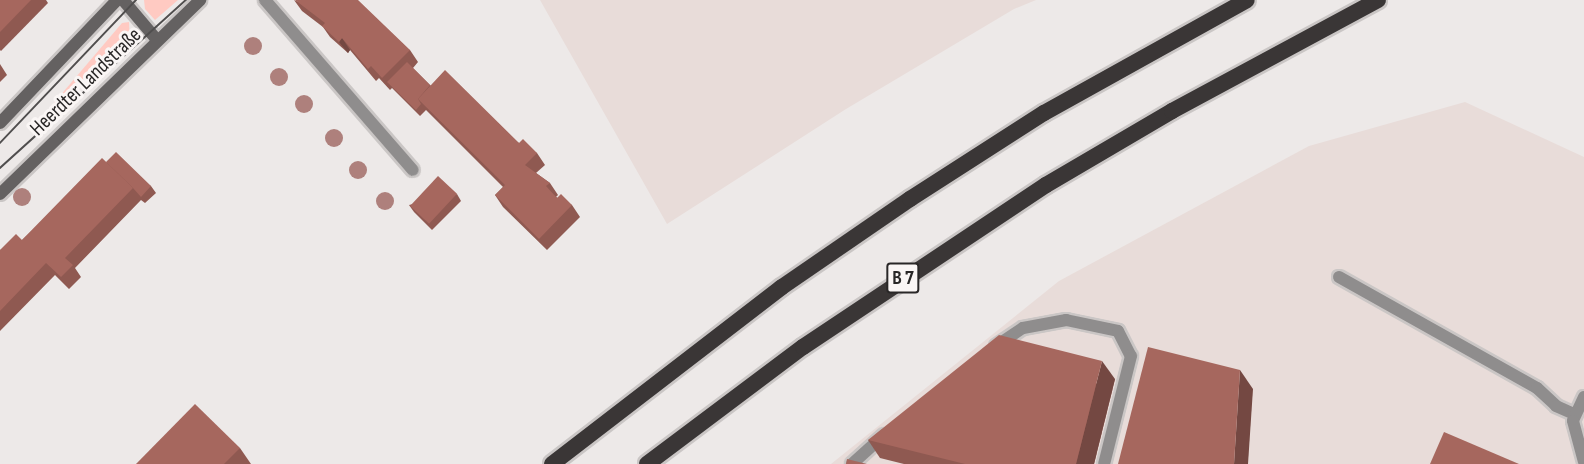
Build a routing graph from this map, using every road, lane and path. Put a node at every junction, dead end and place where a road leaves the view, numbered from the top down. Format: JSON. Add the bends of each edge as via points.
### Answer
{"nodes":[{"id":1,"x":117,"y":0,"type":"edge"},
{"id":2,"x":123,"y":0,"type":"edge"},
{"id":3,"x":200,"y":0,"type":"edge"},
{"id":4,"x":265,"y":0,"type":"edge"},
{"id":5,"x":1247,"y":0,"type":"edge"},
{"id":6,"x":1378,"y":0,"type":"edge"},
{"id":7,"x":157,"y":40,"type":"junction"},
{"id":8,"x":0,"y":123,"type":"edge"},
{"id":9,"x":413,"y":171,"type":"dead end"},
{"id":10,"x":0,"y":194,"type":"edge"},
{"id":11,"x":1339,"y":277,"type":"dead end"},
{"id":12,"x":984,"y":354,"type":"edge"},
{"id":13,"x":1584,"y":397,"type":"edge"},
{"id":14,"x":1574,"y":414,"type":"junction"},
{"id":15,"x":894,"y":425,"type":"edge"},
{"id":16,"x":1584,"y":462,"type":"edge"},
{"id":17,"x":552,"y":464,"type":"edge"},
{"id":18,"x":646,"y":464,"type":"edge"},
{"id":19,"x":852,"y":464,"type":"edge"},
{"id":20,"x":1104,"y":464,"type":"edge"}],
"edges":[{"from":1,"to":8,"type":"main road","name":"Heerdter Landstraße"},
{"from":2,"to":7,"type":"main road"},
{"from":3,"to":7,"type":"main road","name":"Heerdter Landstraße"},
{"from":4,"to":9,"type":"street"},
{"from":5,"to":17,"type":"highway","via":[[1044,113],[910,199],[782,286]]},
{"from":6,"to":18,"type":"highway","number":"B 7","via":[[1172,111],[930,260],[803,347]]},
{"from":7,"to":10,"type":"main road","name":"Heerdter Landstraße"},
{"from":11,"to":14,"type":"street","via":[[1537,388],[1556,406]]},
{"from":12,"to":20,"type":"street","via":[[1023,328],[1066,320],[1118,331],[1131,356]]},
{"from":13,"to":14,"type":"street"},
{"from":14,"to":16,"type":"street"},
{"from":15,"to":19,"type":"street"}]}
